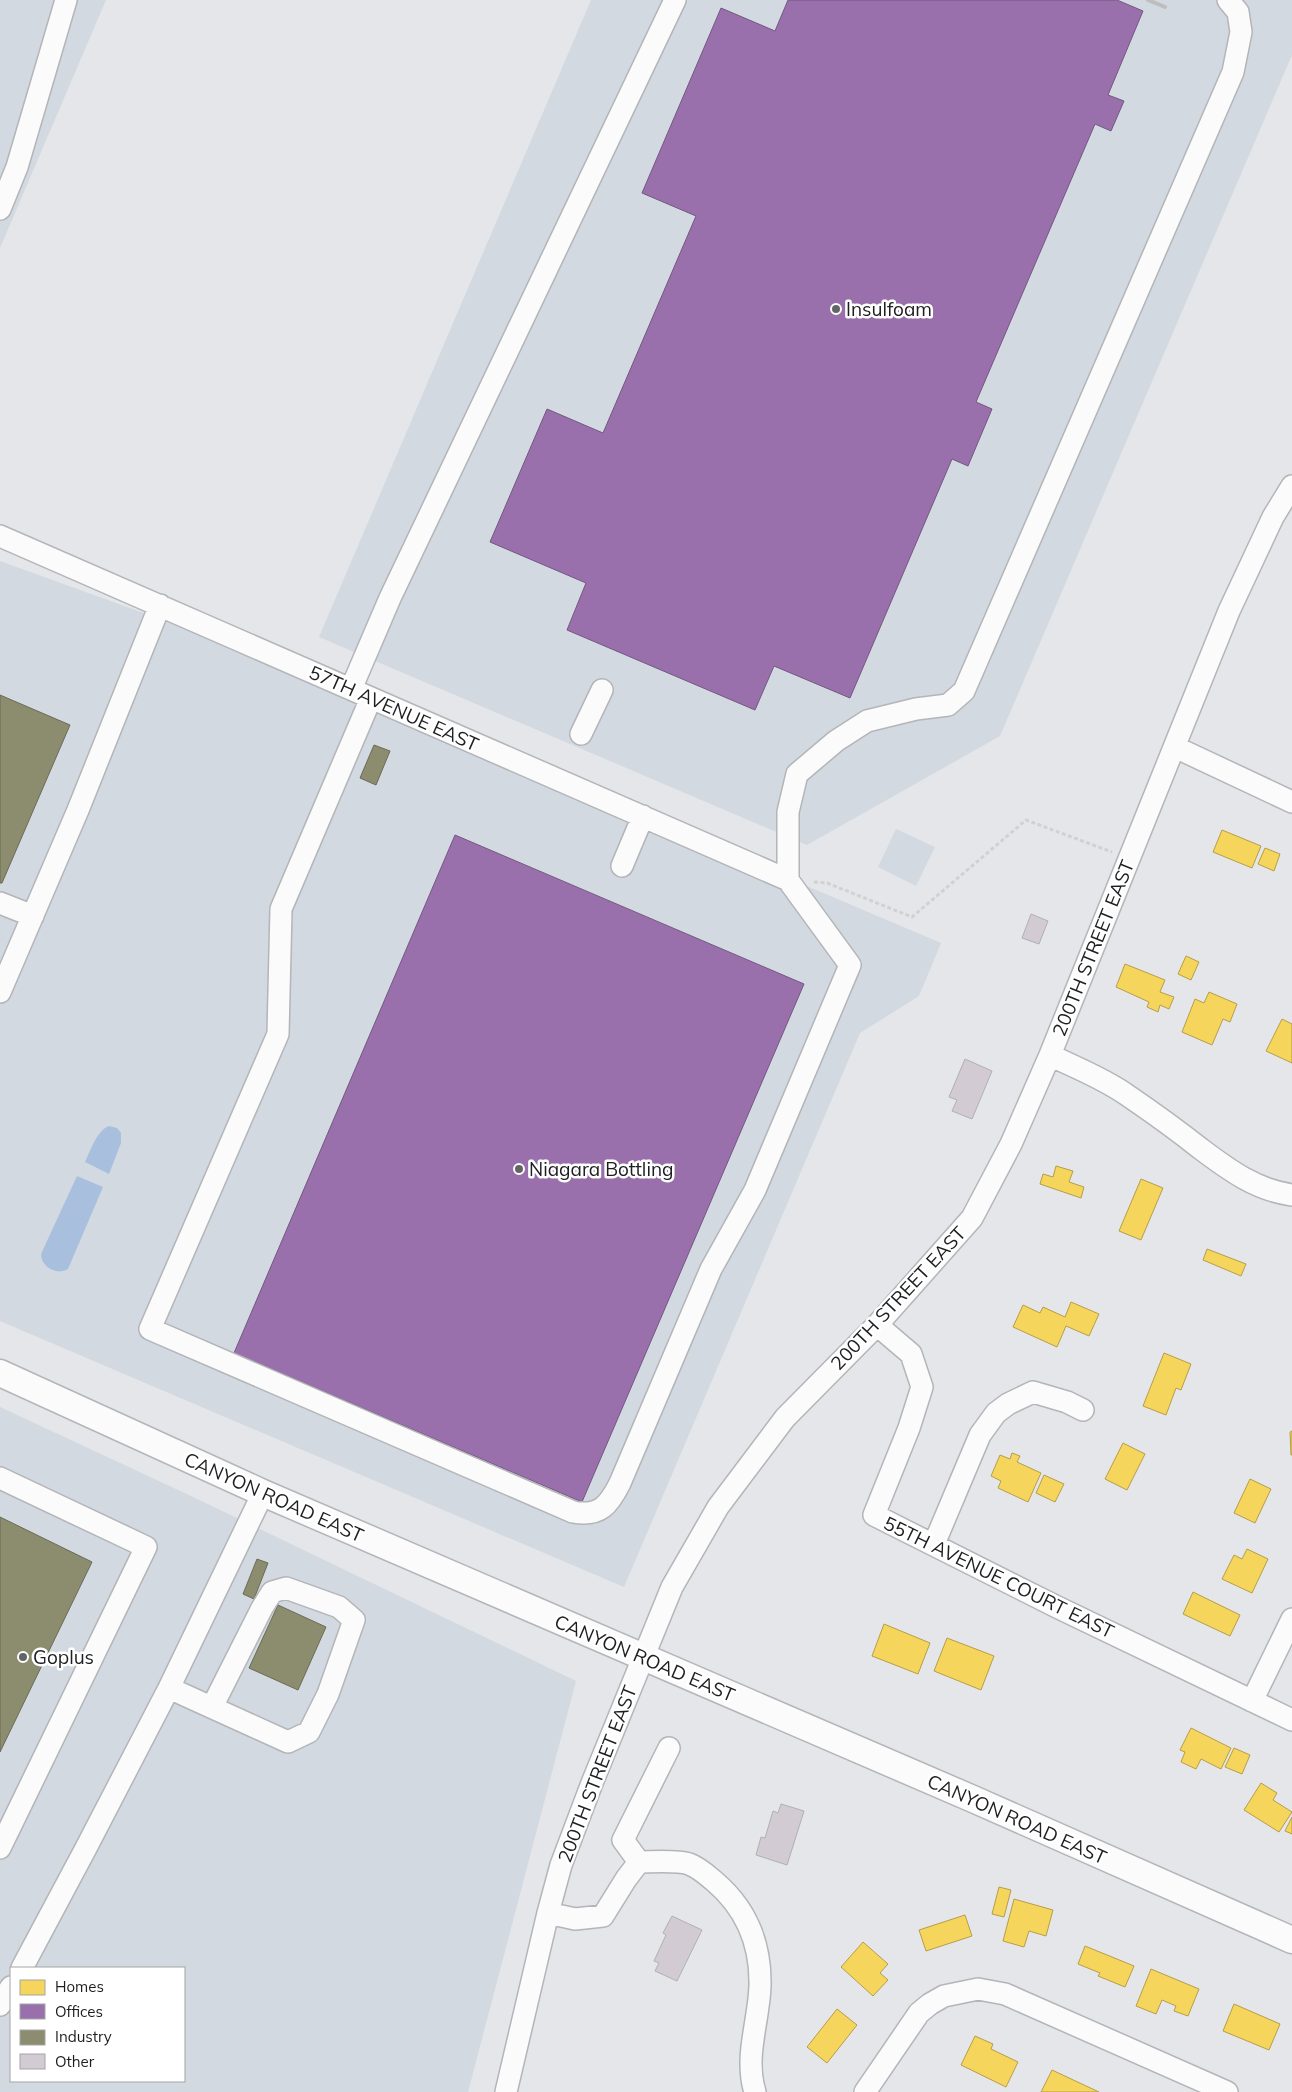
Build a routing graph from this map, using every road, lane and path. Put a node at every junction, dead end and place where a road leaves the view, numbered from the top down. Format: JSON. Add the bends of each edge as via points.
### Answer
{"nodes":[{"id":1,"x":66,"y":0,"type":"edge"},
{"id":2,"x":675,"y":0,"type":"edge"},
{"id":3,"x":1228,"y":0,"type":"edge"},
{"id":4,"x":0,"y":209,"type":"edge"},
{"id":5,"x":1290,"y":489,"type":"edge"},
{"id":6,"x":0,"y":536,"type":"edge"},
{"id":7,"x":160,"y":605,"type":"junction"},
{"id":8,"x":350,"y":689,"type":"junction"},
{"id":9,"x":602,"y":690,"type":"dead end"},
{"id":10,"x":371,"y":698,"type":"junction"},
{"id":11,"x":582,"y":734,"type":"dead end"},
{"id":12,"x":1175,"y":747,"type":"junction"},
{"id":13,"x":1292,"y":802,"type":"edge"},
{"id":14,"x":643,"y":816,"type":"junction"},
{"id":15,"x":1130,"y":858,"type":"junction"},
{"id":16,"x":622,"y":866,"type":"dead end"},
{"id":17,"x":788,"y":880,"type":"junction"},
{"id":18,"x":0,"y":902,"type":"edge"},
{"id":19,"x":32,"y":916,"type":"junction"},
{"id":20,"x":2,"y":982,"type":"edge"},
{"id":21,"x":1050,"y":1055,"type":"junction"},
{"id":22,"x":1292,"y":1195,"type":"edge"},
{"id":23,"x":877,"y":1325,"type":"junction"},
{"id":24,"x":0,"y":1373,"type":"edge"},
{"id":25,"x":1083,"y":1410,"type":"dead end"},
{"id":26,"x":0,"y":1478,"type":"edge"},
{"id":27,"x":263,"y":1493,"type":"junction"},
{"id":28,"x":934,"y":1544,"type":"junction"},
{"id":29,"x":1292,"y":1619,"type":"edge"},
{"id":30,"x":643,"y":1657,"type":"junction"},
{"id":31,"x":169,"y":1688,"type":"junction"},
{"id":32,"x":1252,"y":1700,"type":"junction"},
{"id":33,"x":212,"y":1707,"type":"junction"},
{"id":34,"x":1292,"y":1720,"type":"edge"},
{"id":35,"x":669,"y":1748,"type":"dead end"},
{"id":36,"x":0,"y":1848,"type":"edge"},
{"id":37,"x":639,"y":1862,"type":"junction"},
{"id":38,"x":548,"y":1913,"type":"junction"},
{"id":39,"x":1292,"y":1940,"type":"edge"},
{"id":40,"x":23,"y":1967,"type":"edge"},
{"id":41,"x":10,"y":1990,"type":"edge"},
{"id":42,"x":0,"y":2005,"type":"edge"},
{"id":43,"x":506,"y":2092,"type":"edge"},
{"id":44,"x":755,"y":2092,"type":"edge"},
{"id":45,"x":865,"y":2092,"type":"edge"},
{"id":46,"x":1227,"y":2092,"type":"edge"}],
"edges":[{"from":1,"to":4,"type":"street","via":[[17,166]]},
{"from":2,"to":8,"type":"street","via":[[390,598]]},
{"from":3,"to":17,"type":"street","via":[[1238,12],[1241,32],[1233,72],[964,691],[948,705],[867,721],[836,741],[797,774],[788,812]]},
{"from":5,"to":12,"type":"street","name":"200TH STREET EAST","via":[[1243,579]]},
{"from":6,"to":7,"type":"street","name":"57TH AVENUE EAST"},
{"from":7,"to":8,"type":"street","name":"57TH AVENUE EAST"},
{"from":7,"to":19,"type":"street"},
{"from":8,"to":10,"type":"street","name":"57TH AVENUE EAST"},
{"from":9,"to":11,"type":"street"},
{"from":10,"to":14,"type":"street","name":"57TH AVENUE EAST"},
{"from":10,"to":17,"type":"street","via":[[281,909],[278,1034],[150,1329],[573,1512],[596,1512],[606,1506],[620,1483],[711,1269],[755,1190],[850,965]]},
{"from":12,"to":13,"type":"street"},
{"from":12,"to":15,"type":"street","name":"200TH STREET EAST"},
{"from":14,"to":16,"type":"street"},
{"from":14,"to":17,"type":"street","name":"57TH AVENUE EAST"},
{"from":15,"to":17,"type":"path","via":[[1026,820],[912,917],[827,883]]},
{"from":15,"to":21,"type":"street","name":"200TH STREET EAST"},
{"from":18,"to":19,"type":"street"},
{"from":19,"to":20,"type":"street"},
{"from":21,"to":22,"type":"street","via":[[1126,1094],[1238,1175]]},
{"from":21,"to":23,"type":"street","name":"200TH STREET EAST","via":[[1011,1144],[972,1218]]},
{"from":23,"to":28,"type":"street","name":"55TH AVENUE COURT EAST","via":[[911,1354],[922,1386],[874,1515]]},
{"from":23,"to":30,"type":"street","name":"200TH STREET EAST","via":[[784,1418],[718,1507],[672,1586]]},
{"from":24,"to":27,"type":"main road","name":"CANYON ROAD EAST"},
{"from":25,"to":28,"type":"street","via":[[1033,1392],[996,1413],[980,1434]]},
{"from":26,"to":36,"type":"street","via":[[146,1547]]},
{"from":27,"to":30,"type":"main road","name":"CANYON ROAD EAST"},
{"from":27,"to":31,"type":"street"},
{"from":28,"to":32,"type":"street","name":"55TH AVENUE COURT EAST"},
{"from":29,"to":32,"type":"street"},
{"from":30,"to":38,"type":"street","name":"200TH STREET EAST","via":[[561,1865]]},
{"from":30,"to":39,"type":"main road","name":"CANYON ROAD EAST"},
{"from":31,"to":33,"type":"street"},
{"from":31,"to":40,"type":"street"},
{"from":32,"to":34,"type":"street","name":"55TH AVENUE COURT EAST"},
{"from":33,"to":33,"type":"street","via":[[288,1742],[309,1732],[328,1694],[354,1620],[339,1607],[286,1588],[272,1592]]},
{"from":35,"to":37,"type":"street","via":[[623,1840]]},
{"from":37,"to":38,"type":"street","via":[[604,1916],[575,1919]]},
{"from":37,"to":44,"type":"street","via":[[688,1863],[723,1888],[744,1917],[754,1940],[759,1968],[760,1987],[751,2051]]},
{"from":38,"to":43,"type":"street","name":"200TH STREET EAST"},
{"from":41,"to":42,"type":"street"},
{"from":45,"to":46,"type":"street","via":[[919,2013],[944,1996],[978,1989],[1005,1994]]}]}
